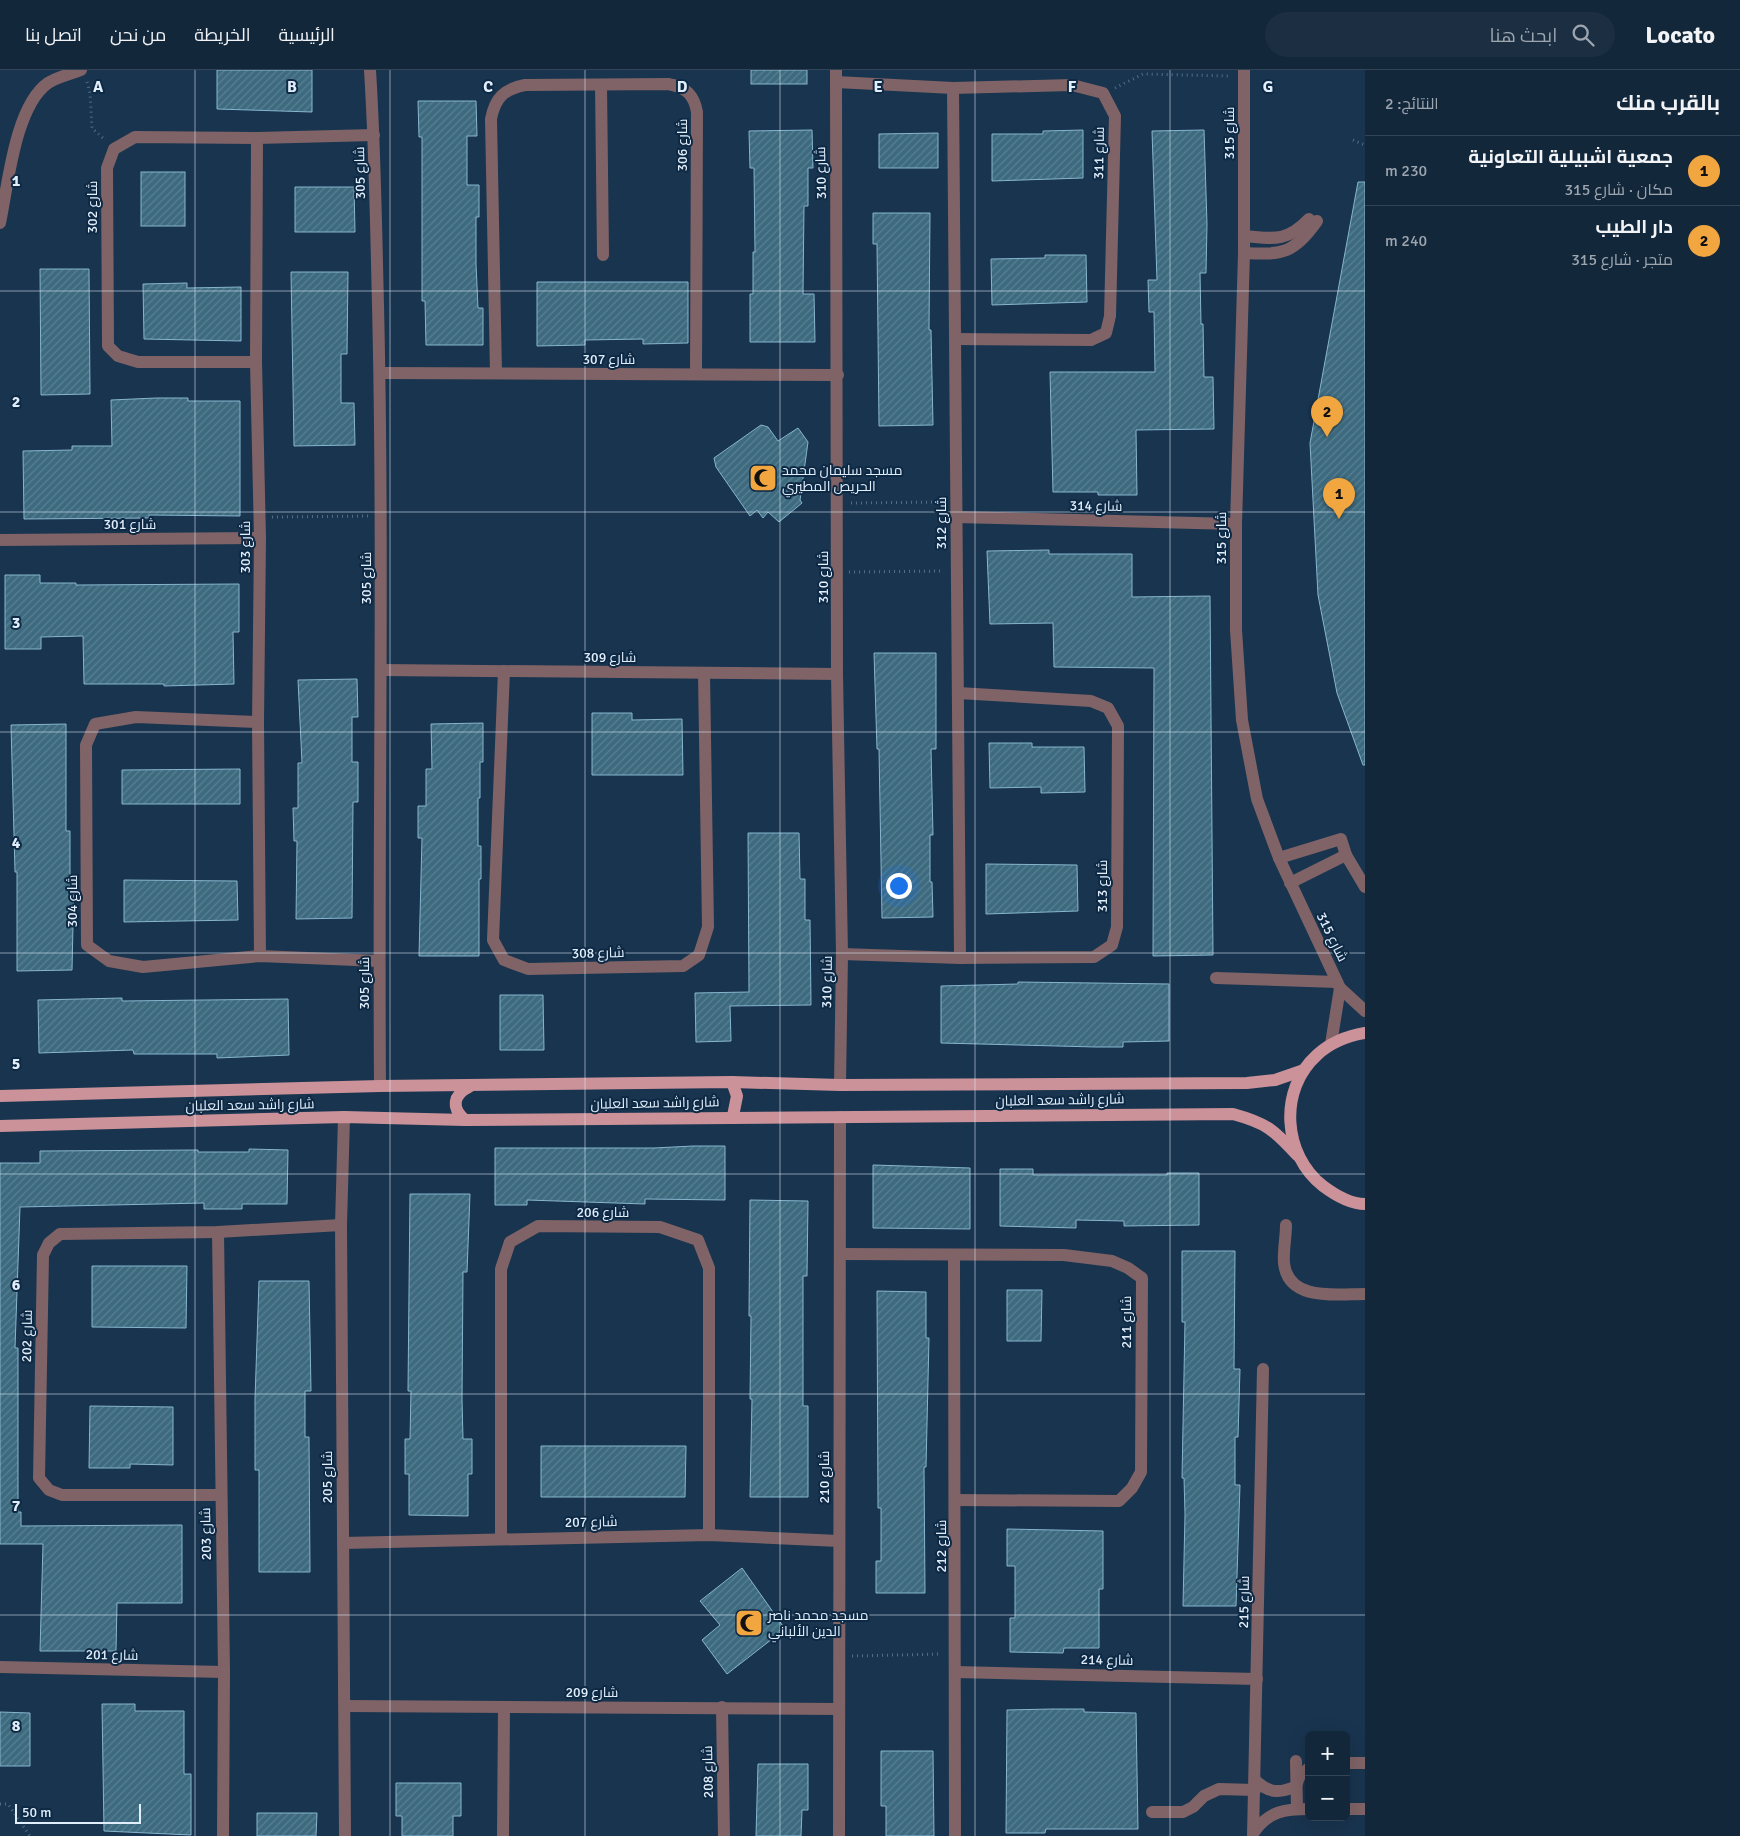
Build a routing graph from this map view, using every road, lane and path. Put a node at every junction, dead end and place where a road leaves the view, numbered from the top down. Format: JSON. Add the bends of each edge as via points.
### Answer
{"nodes":[{"id":1,"x":370,"y":70,"type":"edge"},
{"id":2,"x":1244,"y":73,"type":"edge"},
{"id":3,"x":83,"y":74,"type":"edge"},
{"id":4,"x":836,"y":76,"type":"edge"},
{"id":5,"x":601,"y":85,"type":"junction"},
{"id":6,"x":953,"y":88,"type":"junction"},
{"id":7,"x":1103,"y":94,"type":"junction"},
{"id":8,"x":374,"y":135,"type":"junction"},
{"id":9,"x":257,"y":138,"type":"junction"},
{"id":10,"x":1354,"y":140,"type":"dead end"},
{"id":11,"x":1365,"y":145,"type":"edge"},
{"id":12,"x":114,"y":149,"type":"junction"},
{"id":13,"x":0,"y":223,"type":"edge"},
{"id":14,"x":1244,"y":236,"type":"junction"},
{"id":15,"x":1244,"y":253,"type":"junction"},
{"id":16,"x":603,"y":255,"type":"dead end"},
{"id":17,"x":956,"y":339,"type":"junction"},
{"id":18,"x":256,"y":362,"type":"junction"},
{"id":19,"x":380,"y":373,"type":"junction"},
{"id":20,"x":496,"y":373,"type":"junction"},
{"id":21,"x":696,"y":374,"type":"junction"},
{"id":22,"x":838,"y":375,"type":"junction"},
{"id":23,"x":955,"y":502,"type":"junction"},
{"id":24,"x":838,"y":503,"type":"junction"},
{"id":25,"x":381,"y":516,"type":"junction"},
{"id":26,"x":260,"y":517,"type":"junction"},
{"id":27,"x":955,"y":517,"type":"junction"},
{"id":28,"x":1236,"y":524,"type":"junction"},
{"id":29,"x":260,"y":538,"type":"junction"},
{"id":30,"x":0,"y":540,"type":"edge"},
{"id":31,"x":956,"y":571,"type":"junction"},
{"id":32,"x":838,"y":572,"type":"junction"},
{"id":33,"x":382,"y":670,"type":"junction"},
{"id":34,"x":504,"y":671,"type":"junction"},
{"id":35,"x":704,"y":673,"type":"junction"},
{"id":36,"x":837,"y":674,"type":"junction"},
{"id":37,"x":958,"y":693,"type":"junction"},
{"id":38,"x":258,"y":722,"type":"junction"},
{"id":39,"x":1346,"y":855,"type":"junction"},
{"id":40,"x":1278,"y":858,"type":"junction"},
{"id":41,"x":1290,"y":884,"type":"junction"},
{"id":42,"x":1365,"y":887,"type":"edge"},
{"id":43,"x":842,"y":954,"type":"junction"},
{"id":44,"x":260,"y":956,"type":"junction"},
{"id":45,"x":960,"y":958,"type":"junction"},
{"id":46,"x":379,"y":961,"type":"junction"},
{"id":47,"x":1216,"y":978,"type":"dead end"},
{"id":48,"x":1339,"y":985,"type":"junction"},
{"id":49,"x":1365,"y":1011,"type":"edge"},
{"id":50,"x":1365,"y":1033,"type":"edge"},
{"id":51,"x":1331,"y":1044,"type":"junction"},
{"id":52,"x":1304,"y":1070,"type":"junction"},
{"id":53,"x":732,"y":1082,"type":"junction"},
{"id":54,"x":840,"y":1085,"type":"junction"},
{"id":55,"x":380,"y":1086,"type":"junction"},
{"id":56,"x":469,"y":1086,"type":"junction"},
{"id":57,"x":0,"y":1096,"type":"edge"},
{"id":58,"x":733,"y":1116,"type":"junction"},
{"id":59,"x":344,"y":1117,"type":"junction"},
{"id":60,"x":840,"y":1117,"type":"junction"},
{"id":61,"x":465,"y":1120,"type":"junction"},
{"id":62,"x":0,"y":1126,"type":"edge"},
{"id":63,"x":1297,"y":1154,"type":"junction"},
{"id":64,"x":1364,"y":1205,"type":"edge"},
{"id":65,"x":1286,"y":1224,"type":"dead end"},
{"id":66,"x":341,"y":1225,"type":"junction"},
{"id":67,"x":218,"y":1232,"type":"junction"},
{"id":68,"x":840,"y":1254,"type":"junction"},
{"id":69,"x":954,"y":1256,"type":"junction"},
{"id":70,"x":1365,"y":1294,"type":"edge"},
{"id":71,"x":1263,"y":1369,"type":"dead end"},
{"id":72,"x":220,"y":1495,"type":"junction"},
{"id":73,"x":955,"y":1500,"type":"junction"},
{"id":74,"x":709,"y":1535,"type":"junction"},
{"id":75,"x":501,"y":1538,"type":"junction"},
{"id":76,"x":839,"y":1541,"type":"junction"},
{"id":77,"x":342,"y":1543,"type":"junction"},
{"id":78,"x":956,"y":1654,"type":"junction"},
{"id":79,"x":838,"y":1656,"type":"junction"},
{"id":80,"x":0,"y":1667,"type":"edge"},
{"id":81,"x":224,"y":1672,"type":"junction"},
{"id":82,"x":956,"y":1672,"type":"junction"},
{"id":83,"x":1257,"y":1678,"type":"junction"},
{"id":84,"x":345,"y":1706,"type":"junction"},
{"id":85,"x":722,"y":1707,"type":"junction"},
{"id":86,"x":504,"y":1708,"type":"junction"},
{"id":87,"x":838,"y":1709,"type":"junction"},
{"id":88,"x":1296,"y":1761,"type":"dead end"},
{"id":89,"x":1350,"y":1763,"type":"edge"},
{"id":90,"x":1365,"y":1763,"type":"edge"},
{"id":91,"x":1305,"y":1772,"type":"edge"},
{"id":92,"x":1255,"y":1785,"type":"junction"},
{"id":93,"x":1296,"y":1786,"type":"junction"},
{"id":94,"x":0,"y":1804,"type":"edge"},
{"id":95,"x":1303,"y":1809,"type":"edge"},
{"id":96,"x":1350,"y":1809,"type":"edge"},
{"id":97,"x":1365,"y":1809,"type":"edge"},
{"id":98,"x":1152,"y":1812,"type":"dead end"},
{"id":99,"x":1254,"y":1834,"type":"edge"},
{"id":100,"x":30,"y":1836,"type":"edge"},
{"id":101,"x":223,"y":1836,"type":"edge"},
{"id":102,"x":345,"y":1836,"type":"edge"},
{"id":103,"x":503,"y":1836,"type":"edge"},
{"id":104,"x":724,"y":1836,"type":"edge"},
{"id":105,"x":840,"y":1836,"type":"edge"},
{"id":106,"x":955,"y":1836,"type":"edge"}],
"edges":[{"from":1,"to":8,"type":"street","name":"شارع 305"},
{"from":2,"to":7,"type":"path","via":[[1143,74]]},
{"from":2,"to":14,"type":"street","name":"شارع 315"},
{"from":3,"to":12,"type":"path","via":[[90,93],[92,128]]},
{"from":3,"to":13,"type":"street","via":[[48,84],[25,111]]},
{"from":4,"to":6,"type":"street"},
{"from":4,"to":22,"type":"street","name":"شارع 310"},
{"from":5,"to":16,"type":"street"},
{"from":5,"to":20,"type":"street","name":"شارع 306","via":[[525,84],[512,87],[494,106],[491,119]]},
{"from":5,"to":21,"type":"street","name":"شارع 306","via":[[668,84],[679,86],[695,101]]},
{"from":6,"to":7,"type":"street","via":[[1072,84]]},
{"from":6,"to":17,"type":"street","name":"شارع 312"},
{"from":7,"to":17,"type":"street","name":"شارع 311","via":[[1115,116],[1110,316],[1106,333],[1092,340]]},
{"from":8,"to":9,"type":"street"},
{"from":8,"to":19,"type":"street","name":"شارع 305"},
{"from":9,"to":12,"type":"street","via":[[135,137]]},
{"from":9,"to":18,"type":"street","name":"شارع 303"},
{"from":10,"to":11,"type":"path"},
{"from":12,"to":18,"type":"street","name":"شارع 302","via":[[107,168],[108,346],[118,356],[138,362]]},
{"from":14,"to":15,"type":"street","name":"شارع 315"},
{"from":14,"to":15,"type":"street","via":[[1285,237],[1313,220],[1296,247],[1290,250],[1274,254]]},
{"from":15,"to":28,"type":"street","name":"شارع 315"},
{"from":17,"to":23,"type":"street","name":"شارع 312"},
{"from":18,"to":26,"type":"street","name":"شارع 303"},
{"from":19,"to":20,"type":"street","name":"شارع 307"},
{"from":19,"to":25,"type":"street","name":"شارع 305"},
{"from":20,"to":21,"type":"street","name":"شارع 307"},
{"from":21,"to":22,"type":"street","name":"شارع 307"},
{"from":22,"to":24,"type":"street","name":"شارع 310"},
{"from":23,"to":24,"type":"path"},
{"from":23,"to":27,"type":"street","name":"شارع 312"},
{"from":24,"to":32,"type":"street","name":"شارع 310"},
{"from":25,"to":26,"type":"path"},
{"from":25,"to":33,"type":"street","name":"شارع 305"},
{"from":26,"to":29,"type":"street","name":"شارع 303"},
{"from":27,"to":28,"type":"street","name":"شارع 314"},
{"from":27,"to":31,"type":"street","name":"شارع 312"},
{"from":28,"to":40,"type":"street","name":"شارع 315","via":[[1236,630],[1242,720],[1257,800]]},
{"from":29,"to":30,"type":"street","name":"شارع 301"},
{"from":29,"to":38,"type":"street","name":"شارع 303"},
{"from":31,"to":32,"type":"path"},
{"from":31,"to":37,"type":"street","name":"شارع 312"},
{"from":32,"to":36,"type":"street","name":"شارع 310"},
{"from":33,"to":34,"type":"street","name":"شارع 309"},
{"from":33,"to":46,"type":"street","name":"شارع 305"},
{"from":34,"to":35,"type":"street","name":"شارع 309"},
{"from":34,"to":35,"type":"street","name":"شارع 308","via":[[493,940],[504,960],[528,969],[683,966],[699,955],[708,927]]},
{"from":35,"to":36,"type":"street","name":"شارع 309"},
{"from":36,"to":43,"type":"street","name":"شارع 310"},
{"from":37,"to":45,"type":"street","name":"شارع 312"},
{"from":37,"to":45,"type":"street","name":"شارع 313","via":[[1091,701],[1108,708],[1118,726],[1117,926],[1112,945],[1094,957]]},
{"from":38,"to":44,"type":"street","name":"شارع 303"},
{"from":38,"to":44,"type":"street","name":"شارع 304","via":[[136,717],[95,724],[86,745],[87,945],[109,961],[143,967]]},
{"from":39,"to":40,"type":"street","via":[[1341,840]]},
{"from":39,"to":41,"type":"street"},
{"from":39,"to":42,"type":"street"},
{"from":40,"to":41,"type":"street","name":"شارع 315"},
{"from":41,"to":48,"type":"street","name":"شارع 315"},
{"from":43,"to":45,"type":"street","name":"شارع 313"},
{"from":43,"to":54,"type":"street","name":"شارع 310"},
{"from":44,"to":46,"type":"street","name":"شارع 304"},
{"from":46,"to":55,"type":"street","name":"شارع 305"},
{"from":47,"to":48,"type":"street"},
{"from":48,"to":49,"type":"street","name":"شارع 315"},
{"from":48,"to":51,"type":"street"},
{"from":50,"to":51,"type":"main road"},
{"from":51,"to":52,"type":"main road"},
{"from":52,"to":54,"type":"main road","name":"شارع راشد سعد العلبان","via":[[1275,1080],[1247,1083]]},
{"from":52,"to":63,"type":"main road","via":[[1292,1097],[1289,1126]]},
{"from":53,"to":54,"type":"main road","name":"شارع راشد سعد العلبان"},
{"from":53,"to":56,"type":"main road","name":"شارع راشد سعد العلبان"},
{"from":53,"to":58,"type":"main road","via":[[737,1096]]},
{"from":55,"to":56,"type":"main road","name":"شارع راشد سعد العلبان"},
{"from":55,"to":57,"type":"main road","name":"شارع راشد سعد العلبان"},
{"from":56,"to":61,"type":"main road","via":[[459,1092],[454,1102],[456,1113]]},
{"from":58,"to":60,"type":"main road","name":"شارع راشد سعد العلبان"},
{"from":58,"to":61,"type":"main road","name":"شارع راشد سعد العلبان"},
{"from":59,"to":61,"type":"main road","name":"شارع راشد سعد العلبان"},
{"from":59,"to":62,"type":"main road","name":"شارع راشد سعد العلبان"},
{"from":59,"to":66,"type":"street","name":"شارع 205"},
{"from":60,"to":63,"type":"main road","name":"شارع راشد سعد العلبان","via":[[1233,1114],[1274,1130]]},
{"from":60,"to":68,"type":"street","name":"شارع 210"},
{"from":63,"to":64,"type":"main road","via":[[1312,1178],[1334,1195]]},
{"from":65,"to":70,"type":"street","via":[[1284,1262],[1292,1284],[1313,1293]]},
{"from":66,"to":67,"type":"street","name":"شارع 202"},
{"from":66,"to":77,"type":"street","name":"شارع 205"},
{"from":67,"to":72,"type":"street","name":"شارع 203"},
{"from":67,"to":72,"type":"street","name":"شارع 202","via":[[60,1234],[49,1243],[43,1255],[39,1478],[49,1490],[62,1495]]},
{"from":68,"to":69,"type":"street","name":"شارع 211"},
{"from":68,"to":76,"type":"street","name":"شارع 210"},
{"from":69,"to":73,"type":"street","name":"شارع 212"},
{"from":69,"to":73,"type":"street","name":"شارع 211","via":[[1064,1255],[1112,1261],[1142,1278],[1141,1472],[1132,1488],[1119,1500]]},
{"from":71,"to":83,"type":"street","name":"شارع 215"},
{"from":72,"to":81,"type":"street","name":"شارع 203"},
{"from":73,"to":78,"type":"street","name":"شارع 212"},
{"from":74,"to":75,"type":"street","name":"شارع 207"},
{"from":74,"to":75,"type":"street","name":"شارع 206","via":[[709,1268],[698,1240],[660,1227],[538,1226],[510,1242],[501,1269]]},
{"from":74,"to":76,"type":"street","name":"شارع 207"},
{"from":75,"to":77,"type":"street","name":"شارع 207"},
{"from":76,"to":79,"type":"street","name":"شارع 210"},
{"from":77,"to":84,"type":"street","name":"شارع 205"},
{"from":78,"to":79,"type":"path"},
{"from":78,"to":82,"type":"street","name":"شارع 212"},
{"from":79,"to":87,"type":"street","name":"شارع 210"},
{"from":80,"to":81,"type":"street","name":"شارع 201"},
{"from":81,"to":101,"type":"street","name":"شارع 203"},
{"from":82,"to":83,"type":"street","name":"شارع 214"},
{"from":82,"to":106,"type":"street","name":"شارع 212"},
{"from":83,"to":92,"type":"street","name":"شارع 215"},
{"from":84,"to":86,"type":"street","name":"شارع 209"},
{"from":84,"to":102,"type":"street","name":"شارع 205"},
{"from":85,"to":86,"type":"street","name":"شارع 209"},
{"from":85,"to":87,"type":"street","name":"شارع 209"},
{"from":85,"to":104,"type":"street","name":"شارع 208"},
{"from":86,"to":103,"type":"street"},
{"from":87,"to":105,"type":"street","name":"شارع 210"},
{"from":88,"to":93,"type":"street"},
{"from":89,"to":90,"type":"street"},
{"from":91,"to":93,"type":"street"},
{"from":92,"to":93,"type":"street","via":[[1278,1792]]},
{"from":92,"to":98,"type":"street","via":[[1219,1789],[1183,1812]]},
{"from":92,"to":99,"type":"street","name":"شارع 215"},
{"from":93,"to":95,"type":"street"},
{"from":94,"to":100,"type":"path","via":[[8,1804]]},
{"from":95,"to":99,"type":"street","via":[[1282,1810],[1267,1816]]},
{"from":96,"to":97,"type":"street"}]}
